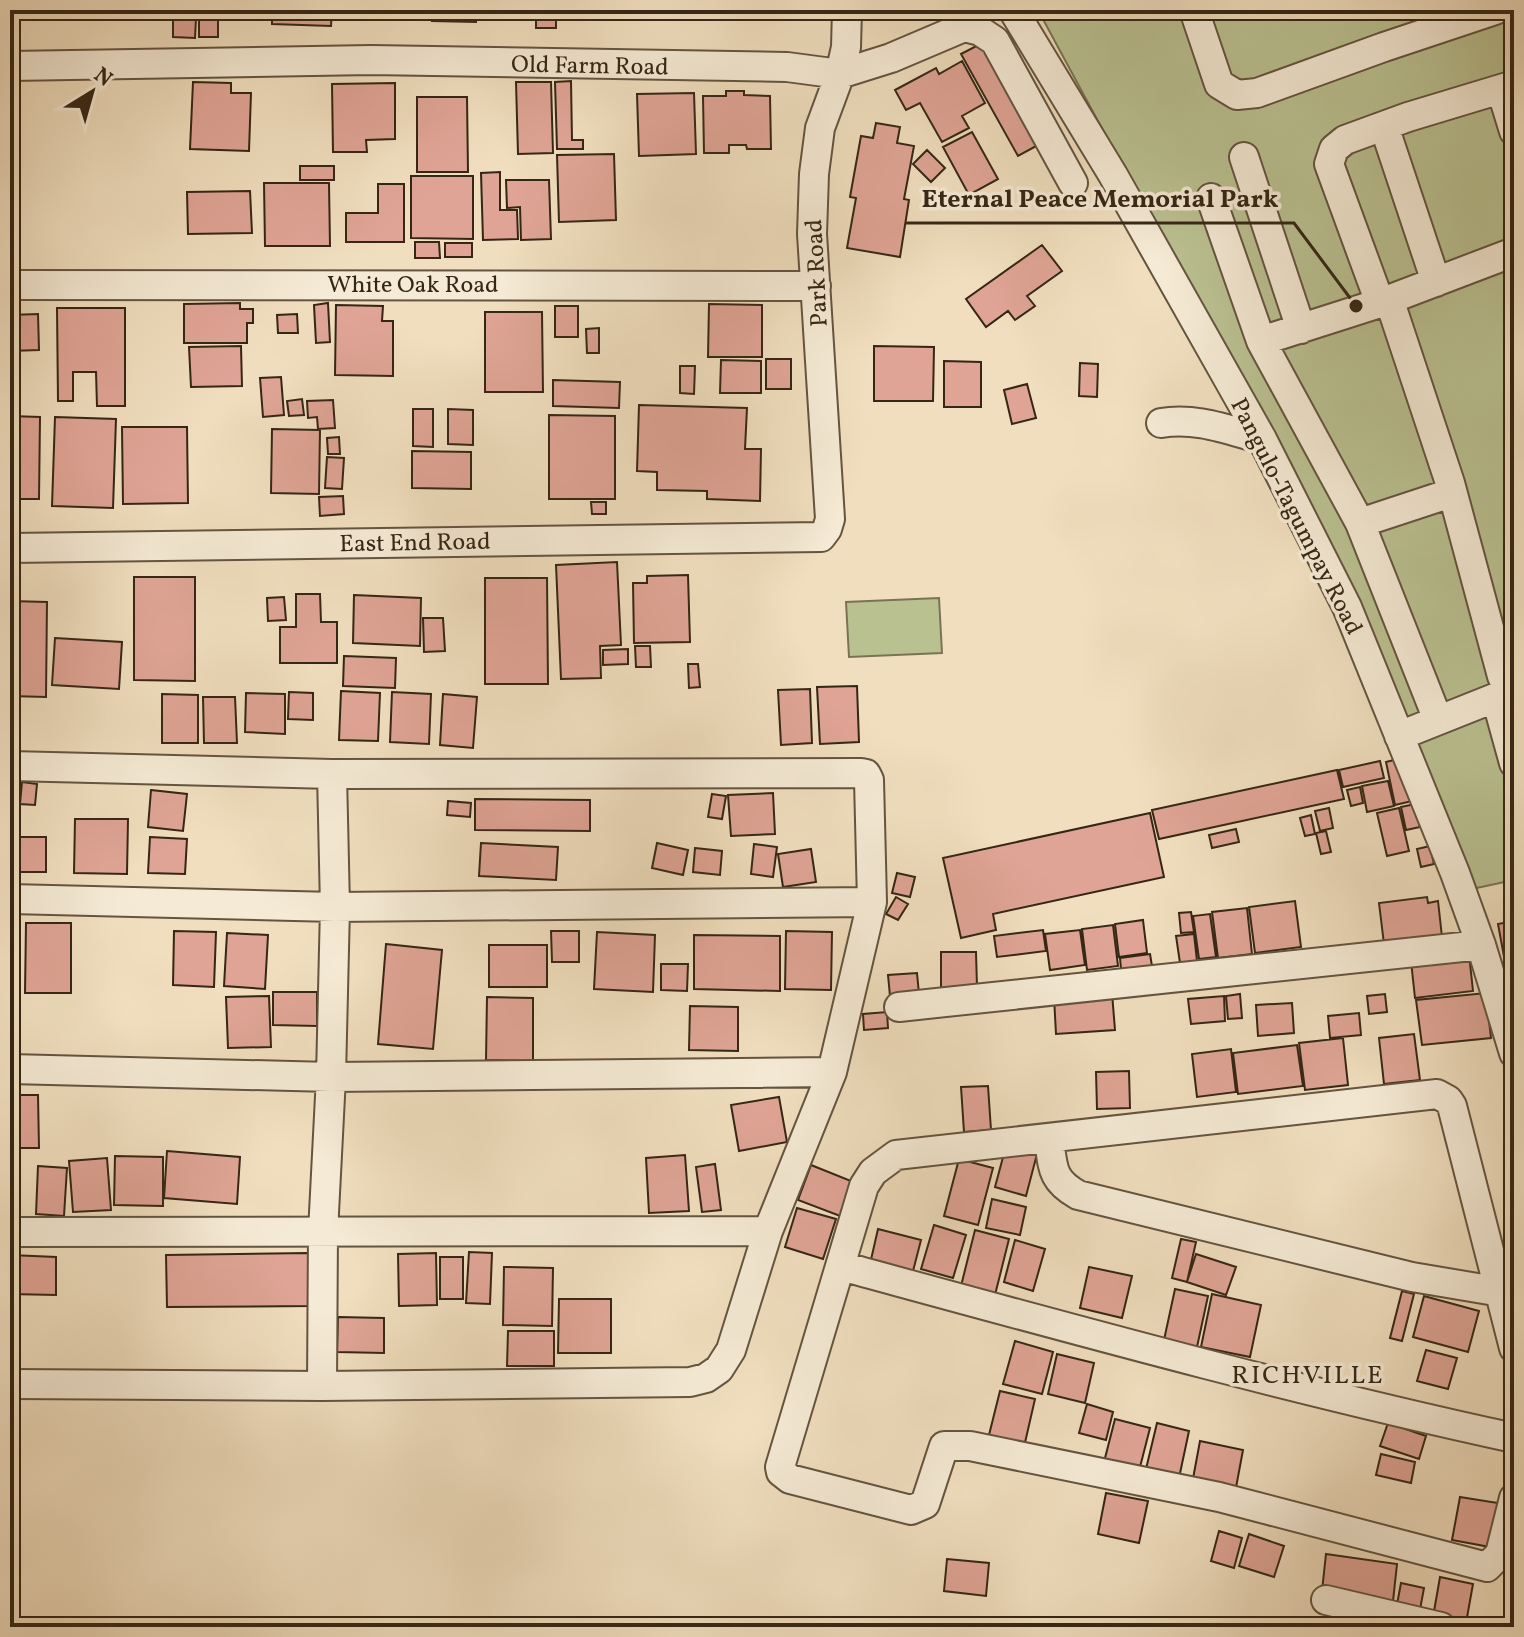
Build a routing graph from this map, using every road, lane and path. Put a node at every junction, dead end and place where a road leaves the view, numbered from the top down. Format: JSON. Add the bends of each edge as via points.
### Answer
{"nodes":[{"id":1,"x":847,"y":10,"type":"edge"},
{"id":2,"x":1013,"y":10,"type":"edge"},
{"id":3,"x":1194,"y":10,"type":"edge"},
{"id":4,"x":1495,"y":10,"type":"edge"},
{"id":5,"x":10,"y":66,"type":"edge"},
{"id":6,"x":840,"y":74,"type":"junction"},
{"id":7,"x":1508,"y":87,"type":"edge"},
{"id":8,"x":1384,"y":126,"type":"junction"},
{"id":9,"x":1514,"y":131,"type":"edge"},
{"id":10,"x":1244,"y":157,"type":"dead end"},
{"id":11,"x":1073,"y":183,"type":"dead end"},
{"id":12,"x":1211,"y":198,"type":"dead end"},
{"id":13,"x":1514,"y":252,"type":"edge"},
{"id":14,"x":1436,"y":282,"type":"junction"},
{"id":15,"x":10,"y":285,"type":"edge"},
{"id":16,"x":816,"y":286,"type":"junction"},
{"id":17,"x":1384,"y":301,"type":"junction"},
{"id":18,"x":1301,"y":329,"type":"junction"},
{"id":19,"x":1261,"y":341,"type":"junction"},
{"id":20,"x":1161,"y":423,"type":"dead end"},
{"id":21,"x":1262,"y":439,"type":"junction"},
{"id":22,"x":1451,"y":493,"type":"junction"},
{"id":23,"x":1360,"y":523,"type":"junction"},
{"id":24,"x":821,"y":537,"type":"joint"},
{"id":25,"x":10,"y":548,"type":"edge"},
{"id":26,"x":1507,"y":693,"type":"edge"},
{"id":27,"x":1438,"y":720,"type":"junction"},
{"id":28,"x":1399,"y":736,"type":"junction"},
{"id":29,"x":1514,"y":763,"type":"edge"},
{"id":30,"x":10,"y":766,"type":"edge"},
{"id":31,"x":332,"y":774,"type":"junction"},
{"id":32,"x":10,"y":899,"type":"edge"},
{"id":33,"x":872,"y":902,"type":"junction"},
{"id":34,"x":335,"y":907,"type":"junction"},
{"id":35,"x":1481,"y":945,"type":"junction"},
{"id":36,"x":899,"y":1007,"type":"dead end"},
{"id":37,"x":1514,"y":1053,"type":"edge"},
{"id":38,"x":10,"y":1069,"type":"edge"},
{"id":39,"x":832,"y":1072,"type":"junction"},
{"id":40,"x":331,"y":1077,"type":"junction"},
{"id":41,"x":1049,"y":1139,"type":"junction"},
{"id":42,"x":768,"y":1231,"type":"junction"},
{"id":43,"x":10,"y":1232,"type":"edge"},
{"id":44,"x":323,"y":1232,"type":"junction"},
{"id":45,"x":841,"y":1266,"type":"junction"},
{"id":46,"x":1501,"y":1292,"type":"junction"},
{"id":47,"x":1514,"y":1348,"type":"edge"},
{"id":48,"x":10,"y":1384,"type":"edge"},
{"id":49,"x":322,"y":1386,"type":"junction"},
{"id":50,"x":1514,"y":1438,"type":"edge"},
{"id":51,"x":1514,"y":1498,"type":"edge"},
{"id":52,"x":1326,"y":1600,"type":"dead end"},
{"id":53,"x":1441,"y":1627,"type":"edge"}],
"edges":[{"from":1,"to":6,"type":"street","name":"Park Road"},
{"from":2,"to":21,"type":"street","name":"Pangulo-Tagumpay Road"},
{"from":3,"to":4,"type":"street","via":[[1219,84],[1237,95],[1257,93]]},
{"from":5,"to":6,"type":"street","name":"Old Farm Road","via":[[371,60],[787,67]]},
{"from":6,"to":11,"type":"street","name":"Old Farm Road","via":[[964,27],[980,31],[995,41]]},
{"from":6,"to":16,"type":"street","name":"Park Road","via":[[820,128],[814,174]]},
{"from":7,"to":8,"type":"street"},
{"from":7,"to":9,"type":"street"},
{"from":8,"to":14,"type":"street"},
{"from":8,"to":17,"type":"street","via":[[1345,140],[1334,149],[1329,164]]},
{"from":10,"to":18,"type":"street"},
{"from":12,"to":19,"type":"street"},
{"from":13,"to":14,"type":"street"},
{"from":14,"to":17,"type":"street"},
{"from":15,"to":16,"type":"street","name":"White Oak Road"},
{"from":16,"to":24,"type":"street","name":"Park Road","via":[[830,519]]},
{"from":17,"to":18,"type":"street"},
{"from":17,"to":22,"type":"street"},
{"from":18,"to":19,"type":"street"},
{"from":19,"to":23,"type":"street"},
{"from":20,"to":21,"type":"street","via":[[1197,421]]},
{"from":21,"to":28,"type":"street","name":"Pangulo-Tagumpay Road","via":[[1347,607]]},
{"from":22,"to":23,"type":"street"},
{"from":22,"to":26,"type":"street"},
{"from":23,"to":27,"type":"street"},
{"from":24,"to":25,"type":"street","name":"East End Road"},
{"from":26,"to":27,"type":"street"},
{"from":26,"to":29,"type":"street"},
{"from":27,"to":28,"type":"street"},
{"from":28,"to":35,"type":"street","name":"Pangulo-Tagumpay Road"},
{"from":30,"to":31,"type":"street"},
{"from":31,"to":33,"type":"street","via":[[866,774]]},
{"from":31,"to":34,"type":"street"},
{"from":32,"to":34,"type":"street"},
{"from":33,"to":34,"type":"street"},
{"from":33,"to":39,"type":"street"},
{"from":34,"to":40,"type":"street"},
{"from":35,"to":36,"type":"street"},
{"from":35,"to":37,"type":"street","name":"Pangulo-Tagumpay Road"},
{"from":38,"to":40,"type":"street"},
{"from":39,"to":40,"type":"street"},
{"from":39,"to":42,"type":"street"},
{"from":40,"to":44,"type":"street"},
{"from":41,"to":45,"type":"street","via":[[896,1155],[885,1161],[864,1186]]},
{"from":41,"to":46,"type":"street","via":[[1055,1175],[1078,1195],[1412,1277]]},
{"from":41,"to":46,"type":"street","via":[[1437,1094],[1452,1106]]},
{"from":42,"to":44,"type":"street"},
{"from":42,"to":49,"type":"street","via":[[731,1350],[706,1378]]},
{"from":43,"to":44,"type":"street"},
{"from":44,"to":49,"type":"street"},
{"from":45,"to":50,"type":"street"},
{"from":45,"to":51,"type":"street","via":[[781,1463],[781,1472],[790,1479],[911,1510],[925,1504],[941,1449],[949,1444],[970,1446],[1219,1497],[1487,1567],[1500,1554]]},
{"from":46,"to":47,"type":"street"},
{"from":48,"to":49,"type":"street"},
{"from":52,"to":53,"type":"street"}]}
